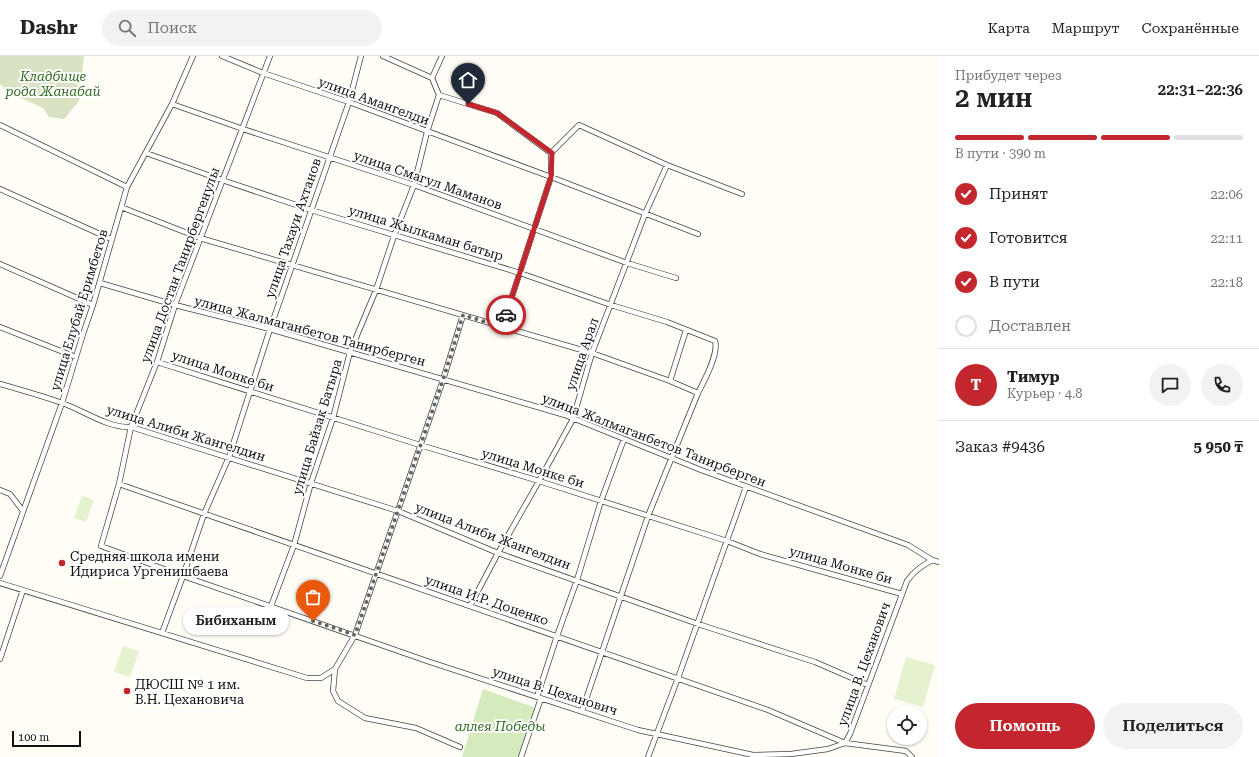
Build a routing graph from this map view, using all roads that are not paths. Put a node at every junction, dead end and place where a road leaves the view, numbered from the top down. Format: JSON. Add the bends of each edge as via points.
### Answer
{"nodes":[{"id":1,"x":193,"y":56,"type":"edge"},
{"id":2,"x":222,"y":56,"type":"edge"},
{"id":3,"x":270,"y":56,"type":"edge"},
{"id":4,"x":361,"y":56,"type":"edge"},
{"id":5,"x":383,"y":56,"type":"edge"},
{"id":6,"x":442,"y":56,"type":"edge"},
{"id":7,"x":263,"y":73,"type":"junction"},
{"id":8,"x":432,"y":78,"type":"junction"},
{"id":9,"x":439,"y":95,"type":"junction"},
{"id":10,"x":349,"y":102,"type":"junction"},
{"id":11,"x":172,"y":104,"type":"junction"},
{"id":12,"x":0,"y":125,"type":"edge"},
{"id":13,"x":243,"y":129,"type":"junction"},
{"id":14,"x":427,"y":132,"type":"junction"},
{"id":15,"x":146,"y":153,"type":"junction"},
{"id":16,"x":552,"y":153,"type":"junction"},
{"id":17,"x":330,"y":158,"type":"junction"},
{"id":18,"x":667,"y":165,"type":"junction"},
{"id":19,"x":551,"y":177,"type":"junction"},
{"id":20,"x":222,"y":180,"type":"junction"},
{"id":21,"x":414,"y":185,"type":"junction"},
{"id":22,"x":127,"y":187,"type":"junction"},
{"id":23,"x":0,"y":189,"type":"edge"},
{"id":24,"x":742,"y":194,"type":"dead end"},
{"id":25,"x":121,"y":207,"type":"junction"},
{"id":26,"x":311,"y":210,"type":"junction"},
{"id":27,"x":645,"y":214,"type":"junction"},
{"id":28,"x":534,"y":229,"type":"junction"},
{"id":29,"x":698,"y":234,"type":"dead end"},
{"id":30,"x":394,"y":236,"type":"junction"},
{"id":31,"x":200,"y":238,"type":"junction"},
{"id":32,"x":111,"y":239,"type":"junction"},
{"id":33,"x":627,"y":263,"type":"junction"},
{"id":34,"x":0,"y":264,"type":"edge"},
{"id":35,"x":292,"y":266,"type":"junction"},
{"id":36,"x":520,"y":273,"type":"junction"},
{"id":37,"x":676,"y":278,"type":"dead end"},
{"id":38,"x":100,"y":283,"type":"junction"},
{"id":39,"x":376,"y":290,"type":"junction"},
{"id":40,"x":93,"y":305,"type":"junction"},
{"id":41,"x":175,"y":305,"type":"junction"},
{"id":42,"x":611,"y":305,"type":"junction"},
{"id":43,"x":463,"y":315,"type":"junction"},
{"id":44,"x":0,"y":327,"type":"edge"},
{"id":45,"x":502,"y":327,"type":"junction"},
{"id":46,"x":270,"y":329,"type":"junction"},
{"id":47,"x":686,"y":330,"type":"junction"},
{"id":48,"x":350,"y":352,"type":"junction"},
{"id":49,"x":592,"y":353,"type":"junction"},
{"id":50,"x":76,"y":357,"type":"junction"},
{"id":51,"x":157,"y":362,"type":"junction"},
{"id":52,"x":443,"y":380,"type":"junction"},
{"id":53,"x":670,"y":381,"type":"junction"},
{"id":54,"x":0,"y":384,"type":"edge"},
{"id":55,"x":250,"y":391,"type":"junction"},
{"id":56,"x":698,"y":393,"type":"junction"},
{"id":57,"x":62,"y":403,"type":"junction"},
{"id":58,"x":333,"y":418,"type":"junction"},
{"id":59,"x":573,"y":418,"type":"junction"},
{"id":60,"x":132,"y":427,"type":"junction"},
{"id":61,"x":624,"y":439,"type":"junction"},
{"id":62,"x":420,"y":445,"type":"junction"},
{"id":63,"x":229,"y":457,"type":"junction"},
{"id":64,"x":672,"y":458,"type":"junction"},
{"id":65,"x":539,"y":481,"type":"junction"},
{"id":66,"x":311,"y":483,"type":"junction"},
{"id":67,"x":119,"y":484,"type":"junction"},
{"id":68,"x":746,"y":487,"type":"junction"},
{"id":69,"x":0,"y":490,"type":"edge"},
{"id":70,"x":601,"y":501,"type":"junction"},
{"id":71,"x":23,"y":511,"type":"junction"},
{"id":72,"x":398,"y":511,"type":"junction"},
{"id":73,"x":204,"y":514,"type":"junction"},
{"id":74,"x":648,"y":516,"type":"junction"},
{"id":75,"x":727,"y":541,"type":"junction"},
{"id":76,"x":294,"y":545,"type":"junction"},
{"id":77,"x":101,"y":546,"type":"joint"},
{"id":78,"x":498,"y":552,"type":"junction"},
{"id":79,"x":932,"y":560,"type":"junction"},
{"id":80,"x":939,"y":562,"type":"edge"},
{"id":81,"x":376,"y":573,"type":"junction"},
{"id":82,"x":0,"y":576,"type":"edge"},
{"id":83,"x":183,"y":576,"type":"junction"},
{"id":84,"x":577,"y":580,"type":"junction"},
{"id":85,"x":0,"y":583,"type":"edge"},
{"id":86,"x":24,"y":590,"type":"junction"},
{"id":87,"x":902,"y":594,"type":"junction"},
{"id":88,"x":620,"y":596,"type":"junction"},
{"id":89,"x":271,"y":606,"type":"junction"},
{"id":90,"x":470,"y":606,"type":"junction"},
{"id":91,"x":698,"y":624,"type":"junction"},
{"id":92,"x":162,"y":633,"type":"junction"},
{"id":93,"x":355,"y":635,"type":"junction"},
{"id":94,"x":557,"y":636,"type":"junction"},
{"id":95,"x":601,"y":651,"type":"junction"},
{"id":96,"x":0,"y":659,"type":"edge"},
{"id":97,"x":335,"y":669,"type":"junction"},
{"id":98,"x":678,"y":678,"type":"junction"},
{"id":99,"x":868,"y":685,"type":"junction"},
{"id":100,"x":539,"y":697,"type":"junction"},
{"id":101,"x":582,"y":712,"type":"junction"},
{"id":102,"x":657,"y":734,"type":"junction"},
{"id":103,"x":845,"y":743,"type":"junction"},
{"id":104,"x":460,"y":747,"type":"dead end"},
{"id":105,"x":521,"y":757,"type":"edge"},
{"id":106,"x":648,"y":757,"type":"edge"},
{"id":107,"x":912,"y":757,"type":"edge"}],
"edges":[{"from":1,"to":11,"type":"street","name":"улица Елубай Еримбетов"},
{"from":2,"to":7,"type":"street","name":"улица Амангелди"},
{"from":3,"to":7,"type":"street","name":"улица Достан Танирбергенулы"},
{"from":4,"to":10,"type":"street","name":"улица Тахауи Ахтанов"},
{"from":5,"to":8,"type":"street"},
{"from":6,"to":8,"type":"street"},
{"from":7,"to":10,"type":"street","name":"улица Амангелди"},
{"from":7,"to":13,"type":"street","name":"улица Достан Танирбергенулы"},
{"from":8,"to":9,"type":"street"},
{"from":9,"to":14,"type":"street","name":"улица Байзак Батыра"},
{"from":9,"to":16,"type":"street","via":[[497,113]]},
{"from":10,"to":14,"type":"street","name":"улица Амангелди"},
{"from":10,"to":17,"type":"street","name":"улица Тахауи Ахтанов"},
{"from":11,"to":13,"type":"street","name":"улица Смагул Маманов"},
{"from":11,"to":15,"type":"street","name":"улица Елубай Еримбетов"},
{"from":12,"to":22,"type":"street"},
{"from":13,"to":17,"type":"street","name":"улица Смагул Маманов"},
{"from":13,"to":20,"type":"street","name":"улица Достан Танирбергенулы"},
{"from":14,"to":19,"type":"street","name":"улица Амангелди"},
{"from":14,"to":21,"type":"street","name":"улица Байзак Батыра"},
{"from":15,"to":20,"type":"street","name":"улица Жылкаман батыр"},
{"from":15,"to":22,"type":"street","name":"улица Елубай Еримбетов"},
{"from":16,"to":18,"type":"street","via":[[579,125]]},
{"from":16,"to":19,"type":"street"},
{"from":17,"to":21,"type":"street","name":"улица Смагул Маманов"},
{"from":17,"to":26,"type":"street","name":"улица Тахауи Ахтанов"},
{"from":18,"to":24,"type":"street"},
{"from":18,"to":27,"type":"street","name":"улица Арал"},
{"from":19,"to":27,"type":"street","name":"улица Амангелди"},
{"from":19,"to":28,"type":"street"},
{"from":20,"to":26,"type":"street","name":"улица Жылкаман батыр"},
{"from":20,"to":31,"type":"street","name":"улица Достан Танирбергенулы"},
{"from":21,"to":28,"type":"street","name":"улица Смагул Маманов"},
{"from":21,"to":30,"type":"street","name":"улица Байзак Батыра"},
{"from":22,"to":25,"type":"street","name":"улица Елубай Еримбетов"},
{"from":23,"to":32,"type":"street"},
{"from":25,"to":31,"type":"street"},
{"from":25,"to":32,"type":"street","name":"улица Елубай Еримбетов"},
{"from":26,"to":30,"type":"street","name":"улица Жылкаман батыр"},
{"from":26,"to":35,"type":"street","name":"улица Тахауи Ахтанов"},
{"from":27,"to":29,"type":"street","name":"улица Амангелди"},
{"from":27,"to":33,"type":"street","name":"улица Арал"},
{"from":28,"to":33,"type":"street","name":"улица Смагул Маманов"},
{"from":28,"to":36,"type":"street"},
{"from":30,"to":36,"type":"street","name":"улица Жылкаман батыр"},
{"from":30,"to":39,"type":"street","name":"улица Байзак Батыра"},
{"from":31,"to":35,"type":"street"},
{"from":31,"to":41,"type":"street","name":"улица Достан Танирбергенулы"},
{"from":32,"to":38,"type":"street","name":"улица Елубай Еримбетов"},
{"from":33,"to":37,"type":"street","name":"улица Смагул Маманов"},
{"from":33,"to":42,"type":"street","name":"улица Арал"},
{"from":34,"to":40,"type":"street"},
{"from":35,"to":39,"type":"street"},
{"from":35,"to":46,"type":"street","name":"улица Тахауи Ахтанов"},
{"from":36,"to":42,"type":"street","name":"улица Жылкаман батыр"},
{"from":36,"to":45,"type":"street"},
{"from":38,"to":40,"type":"street","name":"улица Елубай Еримбетов"},
{"from":38,"to":41,"type":"street","name":"улица Жалмаганбетов Танирберген"},
{"from":39,"to":43,"type":"street"},
{"from":39,"to":48,"type":"street","name":"улица Байзак Батыра"},
{"from":40,"to":50,"type":"street","name":"улица Елубай Еримбетов"},
{"from":41,"to":46,"type":"street","name":"улица Жалмаганбетов Танирберген"},
{"from":41,"to":51,"type":"street","name":"улица Достан Танирбергенулы"},
{"from":42,"to":47,"type":"street","name":"улица Жылкаман батыр"},
{"from":42,"to":49,"type":"street","name":"улица Арал"},
{"from":43,"to":45,"type":"street"},
{"from":43,"to":52,"type":"street"},
{"from":44,"to":50,"type":"street"},
{"from":45,"to":49,"type":"street"},
{"from":46,"to":48,"type":"street","name":"улица Жалмаганбетов Танирберген"},
{"from":46,"to":55,"type":"street","name":"улица Тахауи Ахтанов"},
{"from":47,"to":53,"type":"street"},
{"from":47,"to":56,"type":"street","name":"улица Жылкаман батыр","via":[[715,341],[716,346],[706,378]]},
{"from":48,"to":52,"type":"street","name":"улица Жалмаганбетов Танирберген"},
{"from":48,"to":58,"type":"street","name":"улица Байзак Батыра"},
{"from":49,"to":53,"type":"street"},
{"from":49,"to":59,"type":"street","name":"улица Арал"},
{"from":50,"to":57,"type":"street","name":"улица Елубай Еримбетов"},
{"from":51,"to":55,"type":"street","name":"улица Монке би"},
{"from":51,"to":60,"type":"street","name":"улица Достан Танирбергенулы"},
{"from":52,"to":59,"type":"street","name":"улица Жалмаганбетов Танирберген"},
{"from":52,"to":62,"type":"street"},
{"from":53,"to":56,"type":"street"},
{"from":54,"to":57,"type":"street","name":"улица Алиби Жангелдин"},
{"from":55,"to":58,"type":"street","name":"улица Монке би"},
{"from":55,"to":63,"type":"street","name":"улица Тахауи Ахтанов"},
{"from":56,"to":64,"type":"street"},
{"from":57,"to":60,"type":"street","name":"улица Алиби Жангелдин","via":[[110,424]]},
{"from":57,"to":71,"type":"street","name":"улица Елубай Еримбетов"},
{"from":58,"to":62,"type":"street","name":"улица Монке би"},
{"from":58,"to":66,"type":"street","name":"улица Байзак Батыра"},
{"from":59,"to":61,"type":"street","name":"улица Жалмаганбетов Танирберген"},
{"from":59,"to":65,"type":"street","name":"улица Арал"},
{"from":60,"to":63,"type":"street","name":"улица Алиби Жангелдин"},
{"from":60,"to":67,"type":"street","name":"улица Достан Танирбергенулы"},
{"from":61,"to":64,"type":"street","name":"улица Жалмаганбетов Танирберген"},
{"from":61,"to":70,"type":"street"},
{"from":62,"to":65,"type":"street","name":"улица Монке би"},
{"from":62,"to":72,"type":"street"},
{"from":63,"to":66,"type":"street","name":"улица Алиби Жангелдин"},
{"from":63,"to":73,"type":"street","name":"улица Тахауи Ахтанов"},
{"from":64,"to":68,"type":"street","name":"улица Жалмаганбетов Танирберген"},
{"from":64,"to":74,"type":"street"},
{"from":65,"to":70,"type":"street","name":"улица Монке би"},
{"from":65,"to":78,"type":"street","name":"улица Арал"},
{"from":66,"to":72,"type":"street","name":"улица Алиби Жангелдин"},
{"from":66,"to":76,"type":"street","name":"улица Байзак Батыра"},
{"from":67,"to":73,"type":"street","name":"улица И.Р. Доценко"},
{"from":67,"to":77,"type":"street","name":"улица Достан Танирбергенулы"},
{"from":68,"to":75,"type":"street"},
{"from":68,"to":79,"type":"street","name":"улица Жалмаганбетов Танирберген","via":[[908,545]]},
{"from":69,"to":71,"type":"street","via":[[10,494]]},
{"from":70,"to":74,"type":"street","name":"улица Монке би"},
{"from":70,"to":84,"type":"street"},
{"from":71,"to":82,"type":"street","name":"улица Елубай Еримбетов"},
{"from":72,"to":78,"type":"street","name":"улица Алиби Жангелдин"},
{"from":72,"to":81,"type":"street"},
{"from":73,"to":76,"type":"street","name":"улица И.Р. Доценко"},
{"from":73,"to":83,"type":"street","name":"улица Тахауи Ахтанов"},
{"from":74,"to":75,"type":"street","name":"улица Монке би"},
{"from":74,"to":88,"type":"street"},
{"from":75,"to":87,"type":"street","name":"улица Монке би","via":[[760,554]]},
{"from":75,"to":91,"type":"street"},
{"from":76,"to":81,"type":"street","name":"улица И.Р. Доценко"},
{"from":76,"to":89,"type":"street","name":"улица Байзак Батыра"},
{"from":77,"to":83,"type":"street","name":"улица В. Цеханович"},
{"from":78,"to":84,"type":"street","name":"улица Алиби Жангелдин"},
{"from":78,"to":90,"type":"street","name":"улица Арал"},
{"from":79,"to":80,"type":"street","name":"улица Жалмаганбетов Танирберген"},
{"from":79,"to":87,"type":"street","name":"улица В. Цеханович","via":[[913,573]]},
{"from":81,"to":90,"type":"street","name":"улица И.Р. Доценко"},
{"from":81,"to":93,"type":"street"},
{"from":83,"to":89,"type":"street","name":"улица В. Цеханович"},
{"from":83,"to":92,"type":"street","name":"улица Тахауи Ахтанов"},
{"from":84,"to":88,"type":"street","name":"улица Алиби Жангелдин"},
{"from":84,"to":94,"type":"street"},
{"from":85,"to":86,"type":"street"},
{"from":86,"to":92,"type":"street"},
{"from":86,"to":96,"type":"street"},
{"from":87,"to":99,"type":"street","name":"улица В. Цеханович"},
{"from":88,"to":91,"type":"street","name":"улица Алиби Жангелдин"},
{"from":88,"to":95,"type":"street"},
{"from":89,"to":93,"type":"street","name":"улица В. Цеханович"},
{"from":90,"to":94,"type":"street","name":"улица И.Р. Доценко"},
{"from":91,"to":98,"type":"street"},
{"from":91,"to":99,"type":"street","name":"улица Алиби Жангелдин","via":[[815,662]]},
{"from":92,"to":97,"type":"street","via":[[307,678],[321,678]]},
{"from":93,"to":97,"type":"street"},
{"from":93,"to":100,"type":"street","name":"улица В. Цеханович"},
{"from":94,"to":95,"type":"street","name":"улица И.Р. Доценко"},
{"from":94,"to":100,"type":"street"},
{"from":95,"to":98,"type":"street","name":"улица И.Р. Доценко"},
{"from":95,"to":101,"type":"street"},
{"from":97,"to":104,"type":"street","via":[[333,691],[338,701],[365,718],[416,728]]},
{"from":98,"to":102,"type":"street"},
{"from":98,"to":103,"type":"street","name":"улица И.Р. Доценко","via":[[768,710]]},
{"from":99,"to":103,"type":"street","name":"улица В. Цеханович"},
{"from":100,"to":101,"type":"street","name":"улица В. Цеханович"},
{"from":100,"to":105,"type":"street"},
{"from":101,"to":102,"type":"street","name":"улица В. Цеханович"},
{"from":102,"to":103,"type":"street","name":"улица В. Цеханович","via":[[753,755],[828,750]]},
{"from":102,"to":106,"type":"street"},
{"from":103,"to":107,"type":"street","via":[[906,751]]}]}
